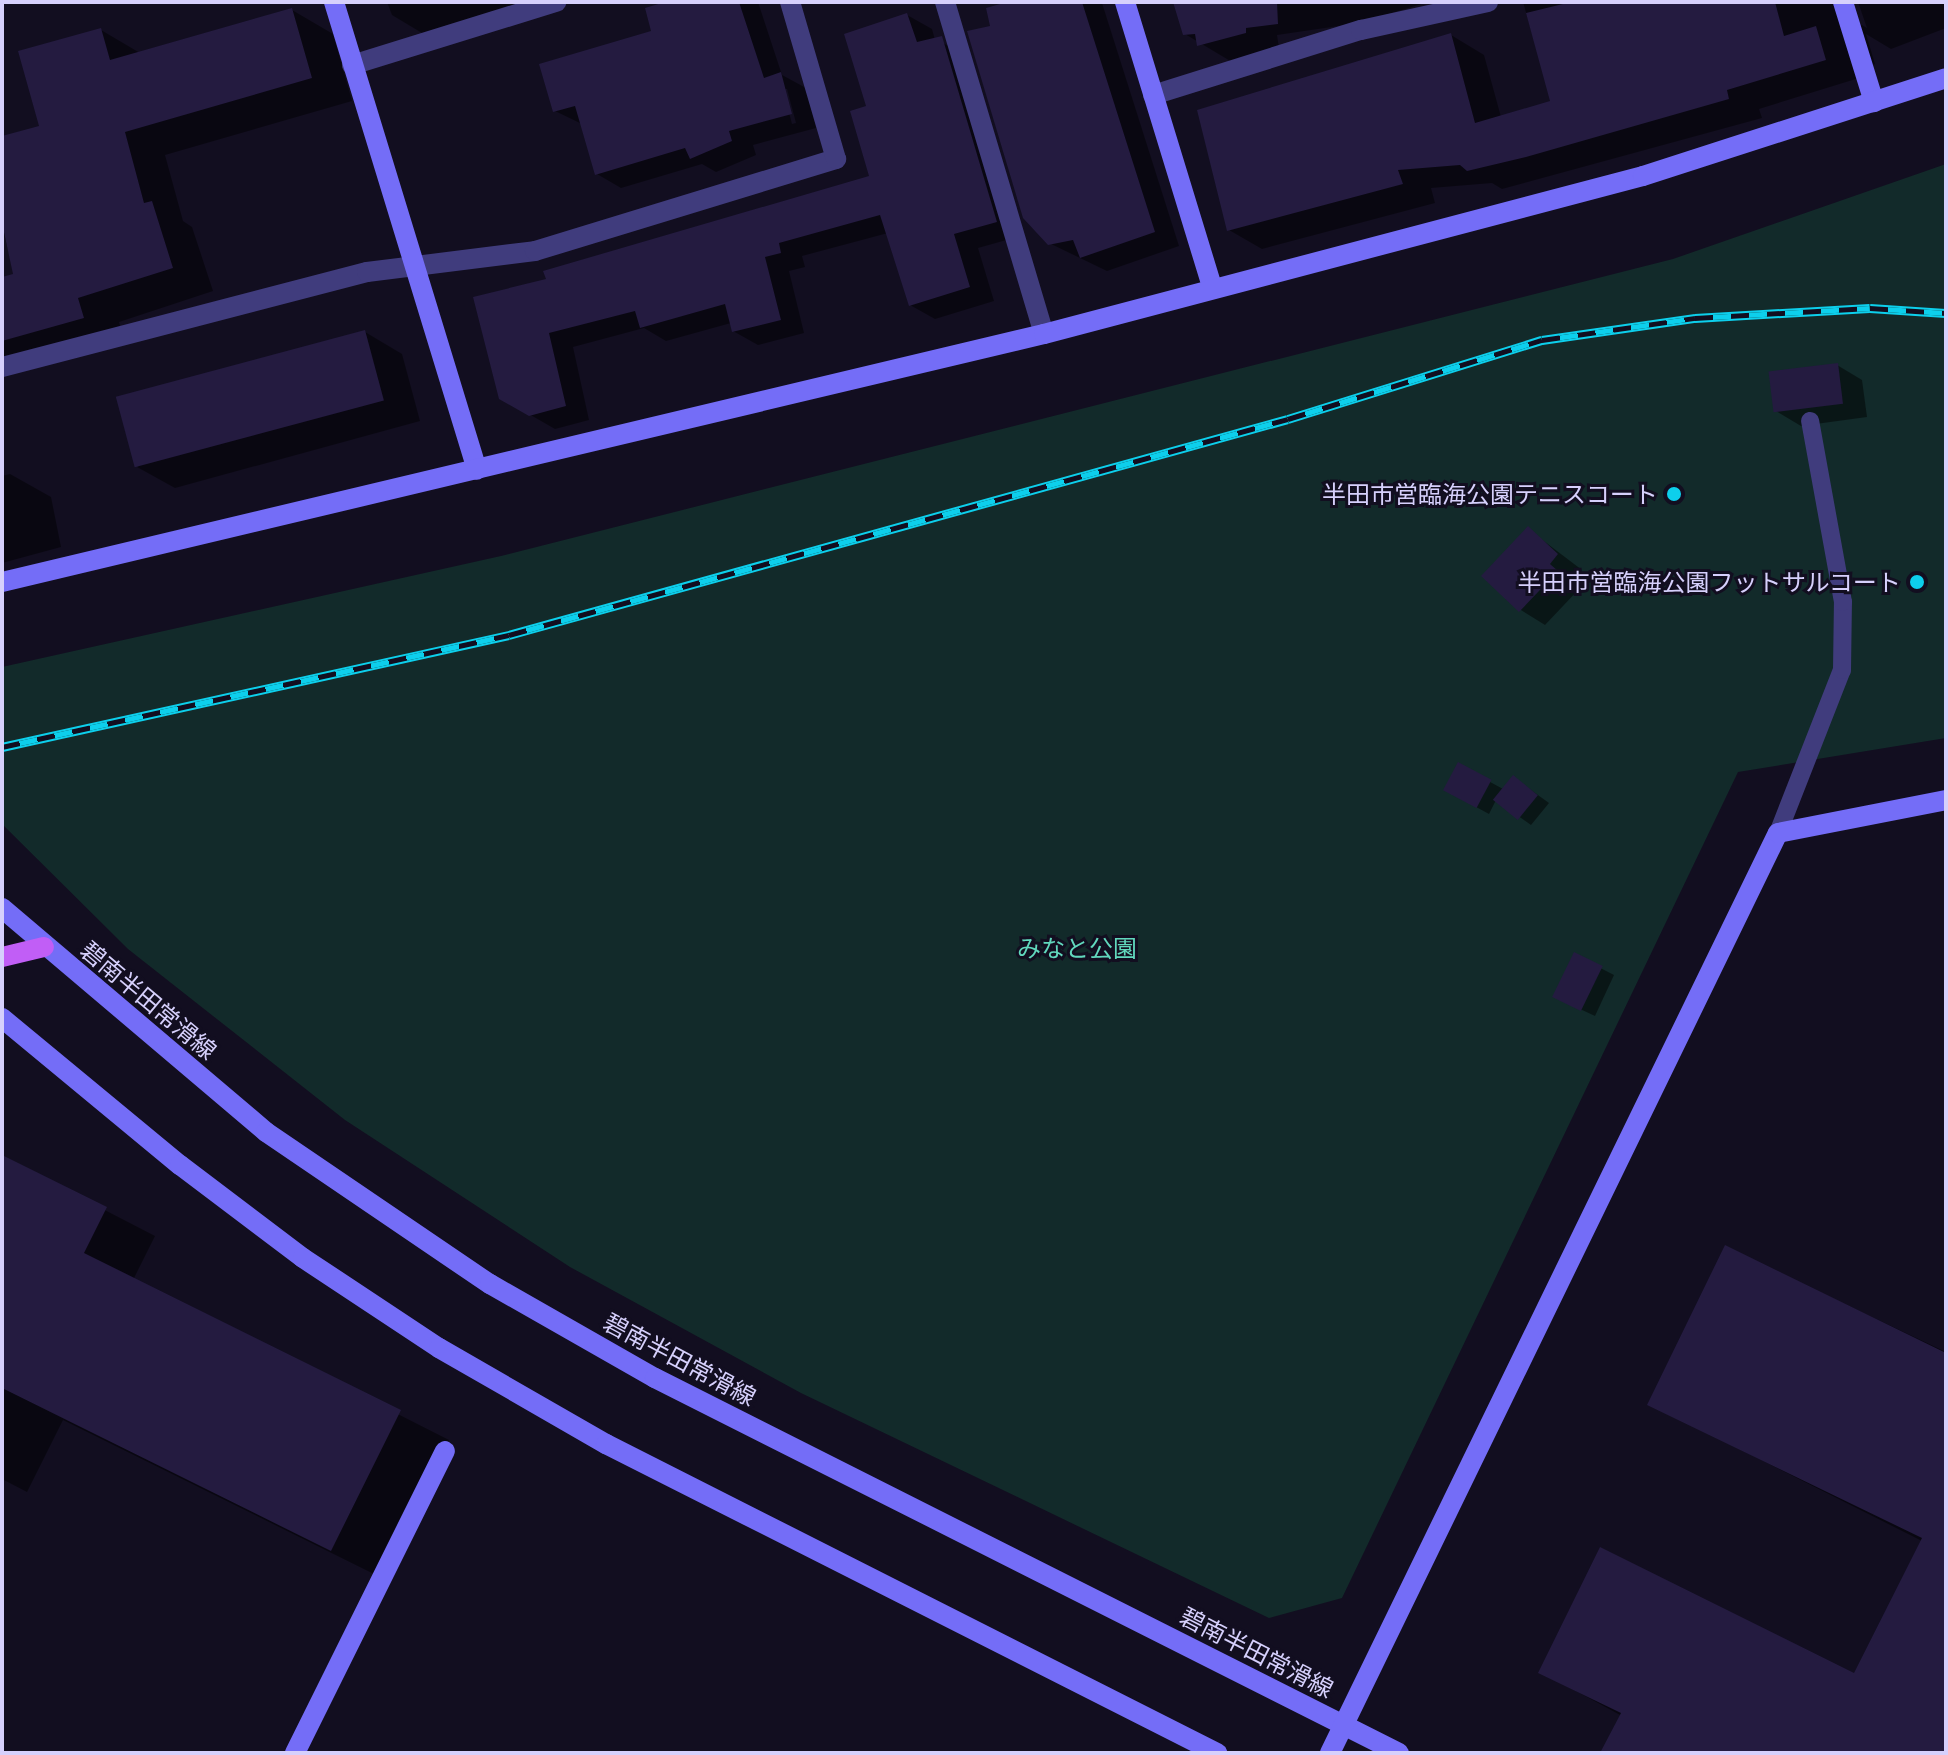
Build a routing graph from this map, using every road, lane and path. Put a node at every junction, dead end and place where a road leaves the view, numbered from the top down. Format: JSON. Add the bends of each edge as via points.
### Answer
{"nodes":[{"id":1,"x":334,"y":2,"type":"edge"},
{"id":2,"x":556,"y":2,"type":"edge"},
{"id":3,"x":790,"y":2,"type":"edge"},
{"id":4,"x":945,"y":2,"type":"edge"},
{"id":5,"x":1125,"y":2,"type":"edge"},
{"id":6,"x":1488,"y":2,"type":"edge"},
{"id":7,"x":1843,"y":2,"type":"edge"},
{"id":8,"x":352,"y":65,"type":"junction"},
{"id":9,"x":1946,"y":78,"type":"edge"},
{"id":10,"x":1153,"y":95,"type":"junction"},
{"id":11,"x":1874,"y":102,"type":"junction"},
{"id":12,"x":415,"y":263,"type":"junction"},
{"id":13,"x":1213,"y":289,"type":"junction"},
{"id":14,"x":1044,"y":334,"type":"junction"},
{"id":15,"x":2,"y":367,"type":"edge"},
{"id":16,"x":1810,"y":421,"type":"dead end"},
{"id":17,"x":477,"y":470,"type":"junction"},
{"id":18,"x":2,"y":582,"type":"edge"},
{"id":19,"x":1946,"y":800,"type":"edge"},
{"id":20,"x":1778,"y":833,"type":"junction"},
{"id":21,"x":2,"y":908,"type":"edge"},
{"id":22,"x":44,"y":947,"type":"junction"},
{"id":23,"x":2,"y":957,"type":"edge"},
{"id":24,"x":2,"y":1018,"type":"edge"},
{"id":25,"x":445,"y":1451,"type":"dead end"},
{"id":26,"x":1343,"y":1725,"type":"junction"},
{"id":27,"x":295,"y":1753,"type":"edge"},
{"id":28,"x":1217,"y":1753,"type":"edge"},
{"id":29,"x":1330,"y":1753,"type":"edge"},
{"id":30,"x":1399,"y":1753,"type":"edge"}],
"edges":[{"from":1,"to":8,"type":"street"},
{"from":2,"to":8,"type":"street"},
{"from":3,"to":12,"type":"street","via":[[836,159],[535,251]]},
{"from":4,"to":14,"type":"street"},
{"from":5,"to":10,"type":"street"},
{"from":6,"to":10,"type":"street","via":[[1361,30]]},
{"from":7,"to":11,"type":"street"},
{"from":8,"to":12,"type":"street"},
{"from":9,"to":11,"type":"street"},
{"from":10,"to":13,"type":"street"},
{"from":11,"to":13,"type":"street","via":[[1643,176]]},
{"from":12,"to":15,"type":"street"},
{"from":12,"to":17,"type":"street"},
{"from":13,"to":14,"type":"street"},
{"from":14,"to":17,"type":"street"},
{"from":16,"to":20,"type":"lane","via":[[1843,602],[1842,670]]},
{"from":17,"to":18,"type":"street"},
{"from":19,"to":20,"type":"street"},
{"from":20,"to":26,"type":"street"},
{"from":21,"to":22,"type":"street","name":"碧南半田常滑線"},
{"from":22,"to":23,"type":"main road"},
{"from":22,"to":26,"type":"street","name":"碧南半田常滑線","via":[[266,1132],[490,1284],[655,1378]]},
{"from":24,"to":28,"type":"street","via":[[303,1258],[439,1348],[606,1444]]},
{"from":25,"to":27,"type":"street"},
{"from":26,"to":29,"type":"street"},
{"from":26,"to":30,"type":"street","name":"碧南半田常滑線"}]}
